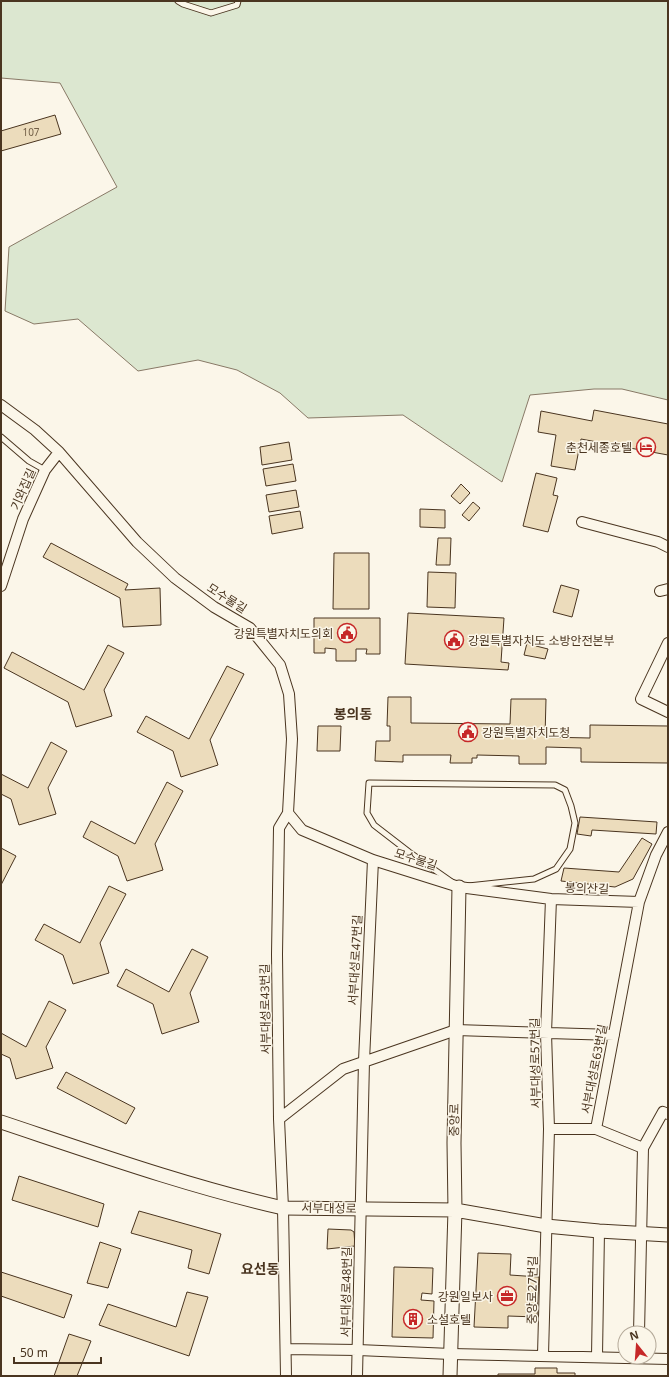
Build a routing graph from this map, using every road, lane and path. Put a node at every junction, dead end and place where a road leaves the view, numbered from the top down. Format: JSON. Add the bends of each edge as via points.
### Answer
{"nodes":[{"id":1,"x":178,"y":1,"type":"edge"},
{"id":2,"x":238,"y":1,"type":"edge"},
{"id":3,"x":1,"y":405,"type":"edge"},
{"id":4,"x":1,"y":437,"type":"edge"},
{"id":5,"x":59,"y":452,"type":"junction"},
{"id":6,"x":45,"y":470,"type":"junction"},
{"id":7,"x":582,"y":522,"type":"dead end"},
{"id":8,"x":668,"y":547,"type":"edge"},
{"id":9,"x":3,"y":577,"type":"edge"},
{"id":10,"x":668,"y":643,"type":"edge"},
{"id":11,"x":668,"y":712,"type":"edge"},
{"id":12,"x":288,"y":813,"type":"junction"},
{"id":13,"x":668,"y":832,"type":"edge"},
{"id":14,"x":373,"y":860,"type":"junction"},
{"id":15,"x":459,"y":887,"type":"junction"},
{"id":16,"x":551,"y":899,"type":"junction"},
{"id":17,"x":639,"y":902,"type":"junction"},
{"id":18,"x":456,"y":1030,"type":"junction"},
{"id":19,"x":546,"y":1033,"type":"junction"},
{"id":20,"x":614,"y":1035,"type":"junction"},
{"id":21,"x":364,"y":1061,"type":"junction"},
{"id":22,"x":668,"y":1114,"type":"edge"},
{"id":23,"x":279,"y":1119,"type":"junction"},
{"id":24,"x":1,"y":1122,"type":"edge"},
{"id":25,"x":548,"y":1129,"type":"junction"},
{"id":26,"x":596,"y":1129,"type":"junction"},
{"id":27,"x":643,"y":1148,"type":"junction"},
{"id":28,"x":283,"y":1208,"type":"junction"},
{"id":29,"x":360,"y":1209,"type":"junction"},
{"id":30,"x":455,"y":1210,"type":"junction"},
{"id":31,"x":546,"y":1226,"type":"junction"},
{"id":32,"x":599,"y":1231,"type":"junction"},
{"id":33,"x":642,"y":1234,"type":"junction"},
{"id":34,"x":668,"y":1235,"type":"edge"},
{"id":35,"x":639,"y":1325,"type":"edge"},
{"id":36,"x":286,"y":1349,"type":"junction"},
{"id":37,"x":358,"y":1350,"type":"junction"},
{"id":38,"x":451,"y":1354,"type":"junction"},
{"id":39,"x":543,"y":1355,"type":"junction"},
{"id":40,"x":598,"y":1356,"type":"junction"},
{"id":41,"x":617,"y":1357,"type":"edge"},
{"id":42,"x":657,"y":1359,"type":"edge"},
{"id":43,"x":668,"y":1359,"type":"edge"},
{"id":44,"x":286,"y":1376,"type":"edge"},
{"id":45,"x":357,"y":1376,"type":"edge"},
{"id":46,"x":450,"y":1376,"type":"edge"}],
"edges":[{"from":1,"to":2,"type":"lane","via":[[211,13],[237,5]]},
{"from":3,"to":5,"type":"street","name":"모수물길"},
{"from":4,"to":6,"type":"lane","via":[[29,461]]},
{"from":5,"to":6,"type":"street","name":"기와집길"},
{"from":5,"to":12,"type":"street","name":"모수물길","via":[[137,542],[175,578],[214,607],[250,628],[280,665],[289,694],[292,739]]},
{"from":6,"to":9,"type":"street","name":"기와집길","via":[[23,519]]},
{"from":7,"to":8,"type":"street","via":[[658,542]]},
{"from":10,"to":11,"type":"street","via":[[641,699]]},
{"from":12,"to":14,"type":"street","name":"모수물길","via":[[302,830]]},
{"from":12,"to":23,"type":"street","name":"서부대성로43번길","via":[[279,828]]},
{"from":13,"to":17,"type":"street","via":[[656,855]]},
{"from":14,"to":15,"type":"street","name":"모수물길"},
{"from":14,"to":21,"type":"street","name":"서부대성로47번길"},
{"from":15,"to":15,"type":"lane","via":[[534,879],[556,869],[570,849],[575,823],[565,790],[555,786],[369,783],[367,813],[374,825]]},
{"from":15,"to":16,"type":"street","name":"봉의산길"},
{"from":15,"to":18,"type":"street","name":"중앙로"},
{"from":16,"to":17,"type":"street","name":"봉의산길"},
{"from":16,"to":19,"type":"street","name":"서부대성로57번길"},
{"from":17,"to":20,"type":"street","name":"서부대성로63번길"},
{"from":18,"to":19,"type":"street"},
{"from":18,"to":21,"type":"street"},
{"from":18,"to":30,"type":"street","name":"중앙로"},
{"from":19,"to":20,"type":"street"},
{"from":19,"to":25,"type":"street","name":"서부대성로57번길"},
{"from":20,"to":26,"type":"street","name":"서부대성로63번길"},
{"from":21,"to":23,"type":"street","via":[[343,1069]]},
{"from":21,"to":29,"type":"street","name":"서부대성로47번길"},
{"from":22,"to":27,"type":"street","via":[[663,1112]]},
{"from":23,"to":28,"type":"street","name":"서부대성로43번길"},
{"from":24,"to":28,"type":"street","name":"서부대성로","via":[[124,1163]]},
{"from":25,"to":26,"type":"street"},
{"from":25,"to":31,"type":"street","name":"서부대성로57번길"},
{"from":26,"to":27,"type":"street","name":"서부대성로63번길"},
{"from":27,"to":33,"type":"street"},
{"from":28,"to":29,"type":"street","name":"서부대성로"},
{"from":28,"to":36,"type":"street","name":"서부대성로43번길"},
{"from":29,"to":30,"type":"street","name":"서부대성로"},
{"from":29,"to":37,"type":"street","name":"서부대성로48번길"},
{"from":30,"to":31,"type":"street","name":"서부대성로"},
{"from":30,"to":38,"type":"street","name":"중앙로"},
{"from":31,"to":32,"type":"street","name":"서부대성로"},
{"from":31,"to":39,"type":"street","name":"중앙로27번길"},
{"from":32,"to":33,"type":"street","name":"서부대성로"},
{"from":32,"to":40,"type":"street"},
{"from":33,"to":34,"type":"street","name":"서부대성로"},
{"from":33,"to":35,"type":"street"},
{"from":36,"to":37,"type":"street"},
{"from":36,"to":44,"type":"street","name":"서부대성로43번길"},
{"from":37,"to":38,"type":"street"},
{"from":37,"to":45,"type":"street","name":"서부대성로48번길"},
{"from":38,"to":39,"type":"street"},
{"from":38,"to":46,"type":"street","name":"중앙로"},
{"from":39,"to":40,"type":"street"},
{"from":40,"to":41,"type":"street"},
{"from":42,"to":43,"type":"street"}]}
